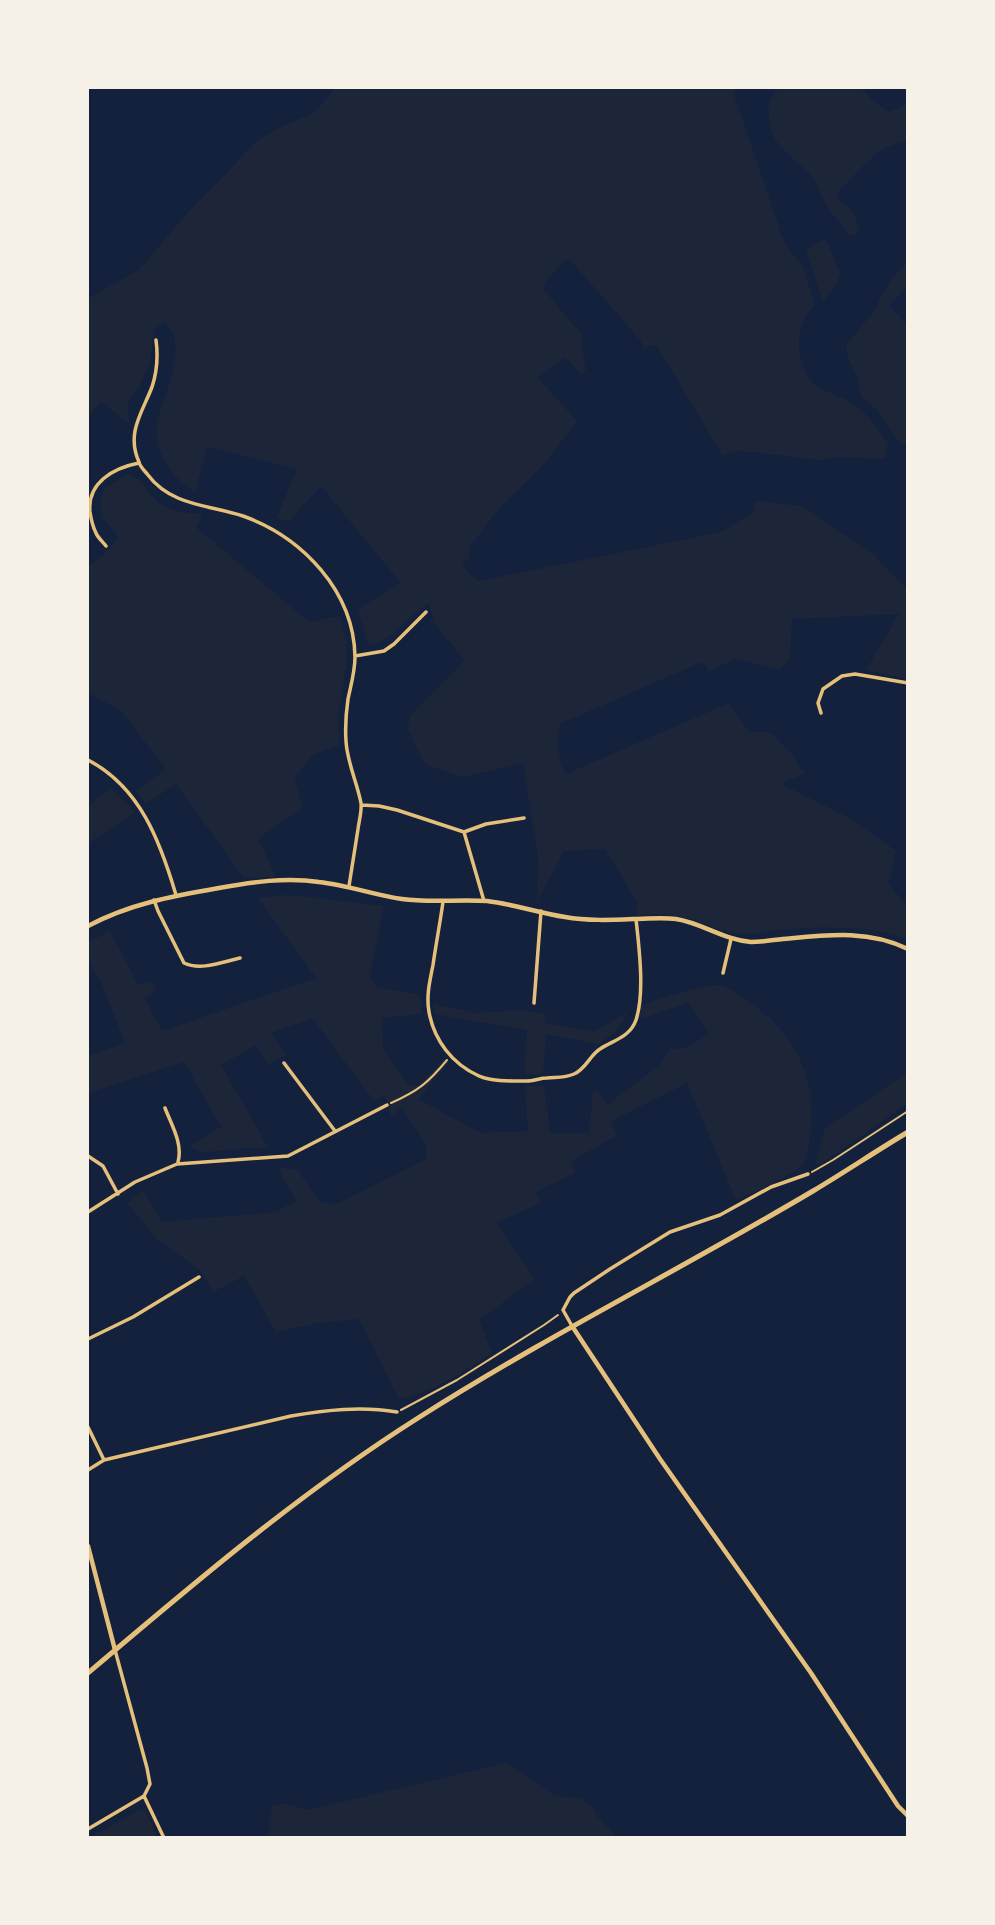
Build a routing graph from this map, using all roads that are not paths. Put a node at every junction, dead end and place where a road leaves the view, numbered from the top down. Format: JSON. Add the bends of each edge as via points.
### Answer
{"nodes":[{"id":1,"x":156,"y":340,"type":"dead end"},
{"id":2,"x":139,"y":463,"type":"junction"},
{"id":3,"x":106,"y":546,"type":"dead end"},
{"id":4,"x":426,"y":612,"type":"dead end"},
{"id":5,"x":355,"y":656,"type":"junction"},
{"id":6,"x":908,"y":683,"type":"edge"},
{"id":7,"x":821,"y":713,"type":"dead end"},
{"id":8,"x":88,"y":760,"type":"edge"},
{"id":9,"x":362,"y":805,"type":"junction"},
{"id":10,"x":524,"y":818,"type":"dead end"},
{"id":11,"x":464,"y":832,"type":"junction"},
{"id":12,"x":349,"y":887,"type":"junction"},
{"id":13,"x":176,"y":895,"type":"junction"},
{"id":14,"x":154,"y":900,"type":"junction"},
{"id":15,"x":484,"y":901,"type":"junction"},
{"id":16,"x":443,"y":902,"type":"junction"},
{"id":17,"x":541,"y":911,"type":"junction"},
{"id":18,"x":636,"y":919,"type":"junction"},
{"id":19,"x":88,"y":926,"type":"edge"},
{"id":20,"x":731,"y":939,"type":"junction"},
{"id":21,"x":908,"y":949,"type":"edge"},
{"id":22,"x":240,"y":958,"type":"dead end"},
{"id":23,"x":723,"y":973,"type":"dead end"},
{"id":24,"x":534,"y":1003,"type":"dead end"},
{"id":25,"x":284,"y":1063,"type":"dead end"},
{"id":26,"x":387,"y":1105,"type":"road end"},
{"id":27,"x":165,"y":1108,"type":"dead end"},
{"id":28,"x":335,"y":1131,"type":"junction"},
{"id":29,"x":908,"y":1132,"type":"edge"},
{"id":30,"x":88,"y":1156,"type":"edge"},
{"id":31,"x":177,"y":1164,"type":"junction"},
{"id":32,"x":808,"y":1174,"type":"road end"},
{"id":33,"x":118,"y":1194,"type":"junction"},
{"id":34,"x":88,"y":1212,"type":"edge"},
{"id":35,"x":199,"y":1277,"type":"dead end"},
{"id":36,"x":572,"y":1326,"type":"junction"},
{"id":37,"x":88,"y":1339,"type":"edge"},
{"id":38,"x":397,"y":1412,"type":"road end"},
{"id":39,"x":88,"y":1427,"type":"edge"},
{"id":40,"x":104,"y":1460,"type":"junction"},
{"id":41,"x":88,"y":1470,"type":"edge"},
{"id":42,"x":88,"y":1546,"type":"edge"},
{"id":43,"x":115,"y":1650,"type":"junction"},
{"id":44,"x":88,"y":1673,"type":"edge"},
{"id":45,"x":144,"y":1796,"type":"junction"},
{"id":46,"x":908,"y":1816,"type":"edge"},
{"id":47,"x":88,"y":1829,"type":"edge"},
{"id":48,"x":164,"y":1838,"type":"edge"}],
"edges":[{"from":1,"to":2,"type":"street","via":[[156,372],[135,423]]},
{"from":2,"to":3,"type":"street","via":[[113,472],[93,491],[91,519]]},
{"from":2,"to":5,"type":"street","via":[[177,499],[262,524],[308,555],[340,599]]},
{"from":4,"to":5,"type":"street","via":[[384,652]]},
{"from":5,"to":9,"type":"street","via":[[346,744]]},
{"from":6,"to":7,"type":"street","via":[[842,676],[822,689]]},
{"from":8,"to":13,"type":"street","via":[[131,794],[145,813]]},
{"from":9,"to":11,"type":"street","via":[[397,810]]},
{"from":9,"to":12,"type":"street"},
{"from":10,"to":11,"type":"street"},
{"from":11,"to":15,"type":"street"},
{"from":12,"to":13,"type":"street","via":[[291,879]]},
{"from":12,"to":16,"type":"street","via":[[401,899]]},
{"from":13,"to":14,"type":"street"},
{"from":14,"to":19,"type":"street"},
{"from":14,"to":22,"type":"street","via":[[184,963],[201,967]]},
{"from":15,"to":16,"type":"street"},
{"from":15,"to":17,"type":"street"},
{"from":16,"to":18,"type":"street","via":[[428,1010],[442,1047],[451,1056],[481,1077],[504,1080],[574,1074],[598,1050],[626,1035],[638,1006]]},
{"from":17,"to":18,"type":"street","via":[[586,919]]},
{"from":17,"to":24,"type":"street"},
{"from":18,"to":20,"type":"street","via":[[677,919]]},
{"from":20,"to":21,"type":"street","via":[[753,942],[856,935]]},
{"from":20,"to":23,"type":"street"},
{"from":25,"to":28,"type":"street"},
{"from":26,"to":28,"type":"street"},
{"from":27,"to":31,"type":"street","via":[[178,1142]]},
{"from":28,"to":31,"type":"street","via":[[288,1156]]},
{"from":29,"to":36,"type":"highway","via":[[813,1191]]},
{"from":30,"to":33,"type":"street","via":[[103,1166]]},
{"from":31,"to":33,"type":"street"},
{"from":32,"to":36,"type":"street","via":[[771,1187],[720,1215],[670,1232],[610,1269],[570,1297],[563,1310]]},
{"from":33,"to":34,"type":"street"},
{"from":35,"to":37,"type":"street"},
{"from":36,"to":43,"type":"highway","via":[[417,1418],[342,1469]]},
{"from":36,"to":46,"type":"street"},
{"from":38,"to":40,"type":"street","via":[[321,1411]]},
{"from":39,"to":40,"type":"street"},
{"from":40,"to":41,"type":"street"},
{"from":42,"to":43,"type":"street"},
{"from":43,"to":44,"type":"highway"},
{"from":43,"to":45,"type":"street","via":[[147,1768],[150,1784]]},
{"from":45,"to":47,"type":"street"},
{"from":45,"to":48,"type":"street"}]}
